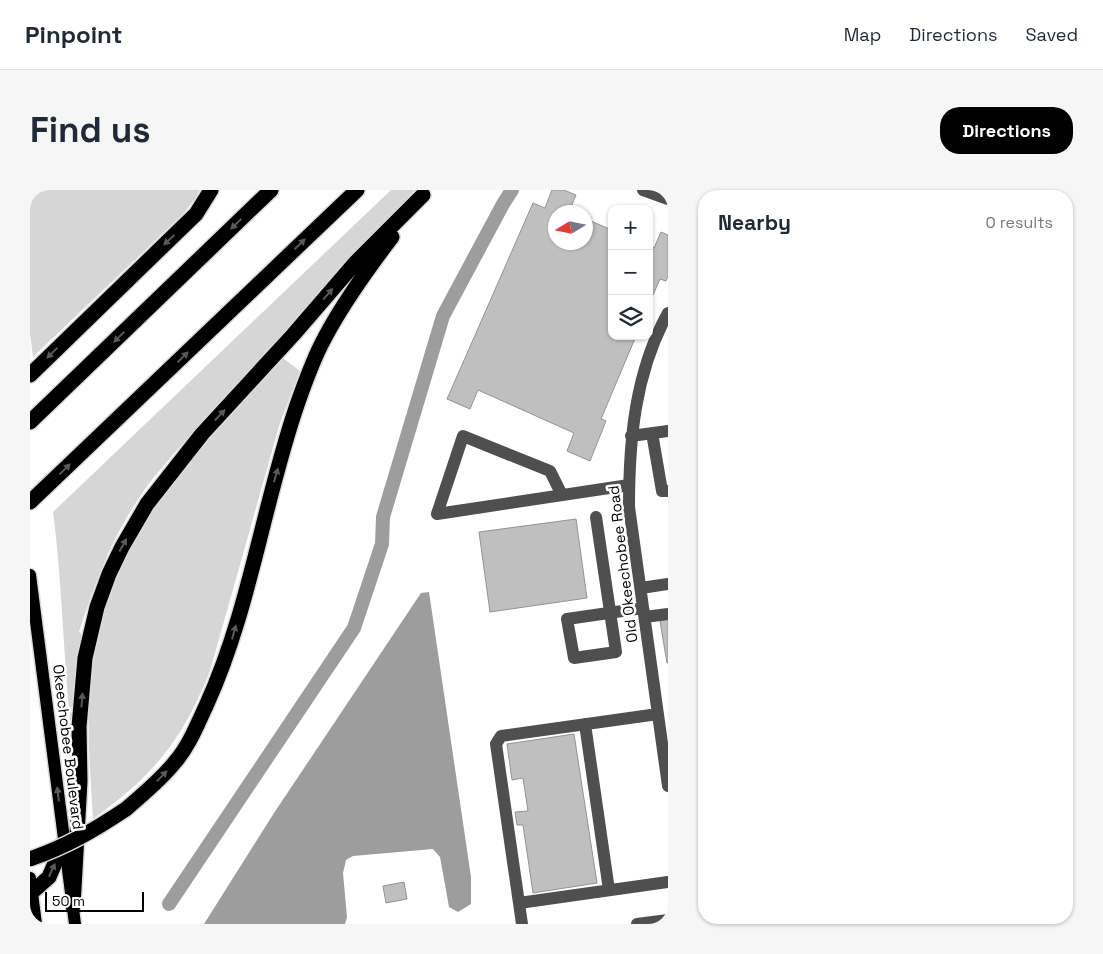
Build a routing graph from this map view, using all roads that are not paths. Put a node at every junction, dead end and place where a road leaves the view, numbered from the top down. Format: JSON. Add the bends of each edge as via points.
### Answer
{"nodes":[{"id":1,"x":211,"y":190,"type":"edge"},
{"id":2,"x":271,"y":190,"type":"edge"},
{"id":3,"x":357,"y":190,"type":"edge"},
{"id":4,"x":643,"y":190,"type":"edge"},
{"id":5,"x":426,"y":193,"type":"edge"},
{"id":6,"x":668,"y":199,"type":"edge"},
{"id":7,"x":668,"y":312,"type":"edge"},
{"id":8,"x":30,"y":375,"type":"edge"},
{"id":9,"x":30,"y":422,"type":"edge"},
{"id":10,"x":668,"y":431,"type":"edge"},
{"id":11,"x":652,"y":434,"type":"junction"},
{"id":12,"x":631,"y":436,"type":"junction"},
{"id":13,"x":629,"y":485,"type":"junction"},
{"id":14,"x":668,"y":490,"type":"edge"},
{"id":15,"x":562,"y":495,"type":"junction"},
{"id":16,"x":30,"y":502,"type":"edge"},
{"id":17,"x":596,"y":517,"type":"dead end"},
{"id":18,"x":30,"y":575,"type":"edge"},
{"id":19,"x":668,"y":584,"type":"edge"},
{"id":20,"x":641,"y":588,"type":"junction"},
{"id":21,"x":644,"y":612,"type":"junction"},
{"id":22,"x":610,"y":613,"type":"junction"},
{"id":23,"x":668,"y":614,"type":"edge"},
{"id":24,"x":658,"y":714,"type":"junction"},
{"id":25,"x":585,"y":724,"type":"junction"},
{"id":26,"x":668,"y":782,"type":"edge"},
{"id":27,"x":64,"y":842,"type":"junction"},
{"id":28,"x":30,"y":859,"type":"edge"},
{"id":29,"x":30,"y":878,"type":"edge"},
{"id":30,"x":668,"y":882,"type":"edge"},
{"id":31,"x":609,"y":890,"type":"junction"},
{"id":32,"x":31,"y":894,"type":"edge"},
{"id":33,"x":519,"y":903,"type":"junction"},
{"id":34,"x":73,"y":906,"type":"junction"},
{"id":35,"x":668,"y":920,"type":"edge"},
{"id":36,"x":36,"y":924,"type":"edge"},
{"id":37,"x":75,"y":924,"type":"edge"},
{"id":38,"x":522,"y":924,"type":"edge"},
{"id":39,"x":637,"y":924,"type":"edge"}],
"edges":[{"from":1,"to":8,"type":"highway","one_way":true,"via":[[196,214]]},
{"from":2,"to":9,"type":"highway","one_way":true},
{"from":16,"to":3,"type":"highway","one_way":true},
{"from":4,"to":6,"type":"street"},
{"from":28,"to":5,"type":"highway","one_way":true,"bridge":true,"via":[[92,832],[126,809],[176,761],[193,733],[232,642],[271,491],[321,345],[365,272]]},
{"from":34,"to":5,"type":"highway","one_way":true,"via":[[80,781],[79,727],[85,658],[97,607],[122,547],[147,504],[202,434],[356,262]]},
{"from":7,"to":12,"type":"street","name":"Old Okeechobee Road","via":[[647,364]]},
{"from":10,"to":11,"type":"street"},
{"from":11,"to":12,"type":"street"},
{"from":11,"to":14,"type":"street","via":[[662,491]]},
{"from":12,"to":13,"type":"street","name":"Old Okeechobee Road"},
{"from":13,"to":15,"type":"street"},
{"from":13,"to":20,"type":"street","name":"Old Okeechobee Road"},
{"from":15,"to":15,"type":"street","via":[[533,499],[437,514],[464,436],[550,471]]},
{"from":17,"to":22,"type":"street"},
{"from":27,"to":18,"type":"main road","name":"Okeechobee Boulevard","one_way":true},
{"from":19,"to":20,"type":"street"},
{"from":20,"to":21,"type":"street","name":"Old Okeechobee Road"},
{"from":21,"to":22,"type":"street"},
{"from":21,"to":23,"type":"street"},
{"from":21,"to":24,"type":"street","name":"Old Okeechobee Road"},
{"from":22,"to":22,"type":"street","via":[[567,619],[574,658],[616,652]]},
{"from":24,"to":25,"type":"street"},
{"from":24,"to":26,"type":"street","name":"Old Okeechobee Road"},
{"from":25,"to":31,"type":"street"},
{"from":25,"to":33,"type":"street","via":[[501,736],[496,744]]},
{"from":32,"to":27,"type":"highway","one_way":true,"via":[[49,877]]},
{"from":27,"to":34,"type":"main road","name":"Okeechobee Boulevard"},
{"from":29,"to":32,"type":"main road"},
{"from":30,"to":31,"type":"street"},
{"from":31,"to":33,"type":"street"},
{"from":32,"to":36,"type":"main road"},
{"from":33,"to":38,"type":"street"},
{"from":34,"to":37,"type":"main road","name":"Okeechobee Boulevard"},
{"from":35,"to":39,"type":"street"}]}
